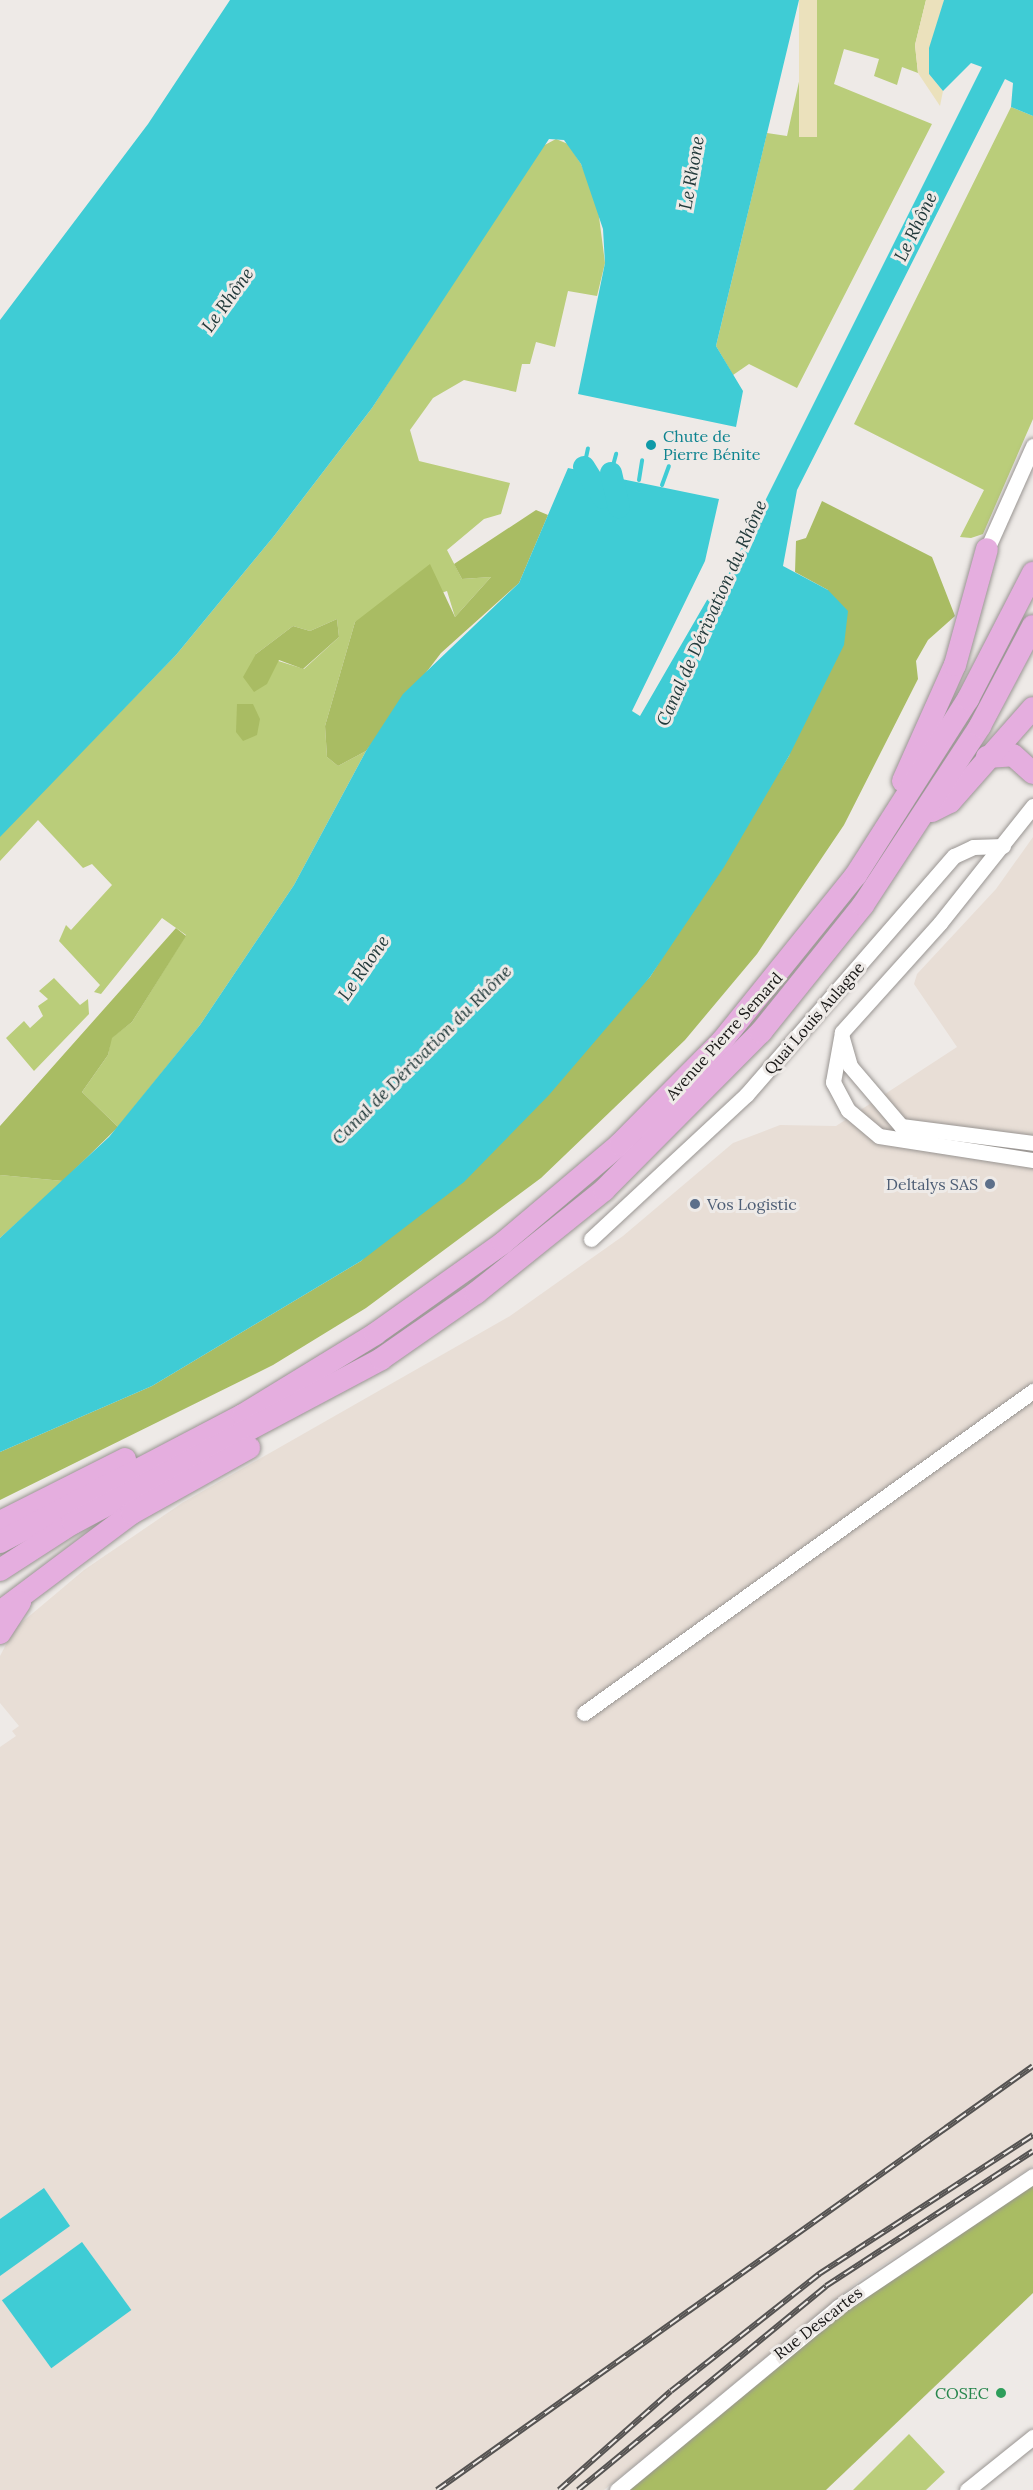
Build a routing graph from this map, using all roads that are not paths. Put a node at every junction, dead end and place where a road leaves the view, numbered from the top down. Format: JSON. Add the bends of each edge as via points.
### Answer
{"nodes":[{"id":1,"x":1033,"y":446,"type":"edge"},
{"id":2,"x":987,"y":549,"type":"joint"},
{"id":3,"x":1033,"y":573,"type":"edge"},
{"id":4,"x":1033,"y":626,"type":"edge"},
{"id":5,"x":1033,"y":708,"type":"edge"},
{"id":6,"x":987,"y":757,"type":"junction"},
{"id":7,"x":1033,"y":773,"type":"edge"},
{"id":8,"x":1033,"y":806,"type":"edge"},
{"id":9,"x":926,"y":813,"type":"junction"},
{"id":10,"x":890,"y":827,"type":"junction"},
{"id":11,"x":1003,"y":846,"type":"junction"},
{"id":12,"x":842,"y":1032,"type":"junction"},
{"id":13,"x":1033,"y":1143,"type":"edge"},
{"id":14,"x":1033,"y":1160,"type":"edge"},
{"id":15,"x":591,"y":1239,"type":"dead end"},
{"id":16,"x":381,"y":1359,"type":"junction"},
{"id":17,"x":291,"y":1385,"type":"junction"},
{"id":18,"x":1033,"y":1391,"type":"edge"},
{"id":19,"x":82,"y":1498,"type":"junction"},
{"id":20,"x":0,"y":1522,"type":"edge"},
{"id":21,"x":0,"y":1542,"type":"edge"},
{"id":22,"x":0,"y":1552,"type":"edge"},
{"id":23,"x":0,"y":1570,"type":"edge"},
{"id":24,"x":29,"y":1588,"type":"junction"},
{"id":25,"x":0,"y":1612,"type":"edge"},
{"id":26,"x":0,"y":1633,"type":"edge"},
{"id":27,"x":584,"y":1713,"type":"dead end"},
{"id":28,"x":1033,"y":2176,"type":"edge"},
{"id":29,"x":1033,"y":2437,"type":"edge"},
{"id":30,"x":617,"y":2490,"type":"edge"},
{"id":31,"x":967,"y":2490,"type":"edge"}],
"edges":[{"from":1,"to":2,"type":"street"},
{"from":2,"to":10,"type":"highway","via":[[955,665],[890,804]]},
{"from":3,"to":10,"type":"highway","name":"Avenue Pierre Semard","via":[[968,699]]},
{"from":4,"to":9,"type":"highway","name":"Avenue Pierre Semard"},
{"from":5,"to":6,"type":"highway"},
{"from":6,"to":7,"type":"highway","via":[[1013,755]]},
{"from":6,"to":9,"type":"highway","via":[[950,802]]},
{"from":8,"to":11,"type":"street"},
{"from":9,"to":16,"type":"highway","name":"Avenue Pierre Semard","via":[[818,963],[707,1091],[548,1237]]},
{"from":10,"to":17,"type":"highway","name":"Avenue Pierre Semard","via":[[775,980],[688,1078],[620,1144],[439,1292]]},
{"from":11,"to":12,"type":"street"},
{"from":11,"to":15,"type":"street","name":"Quai Louis Aulagne","via":[[973,847],[954,856],[746,1095]]},
{"from":12,"to":13,"type":"street","via":[[850,1066],[901,1126]]},
{"from":12,"to":14,"type":"street","via":[[833,1083],[848,1110],[868,1130],[894,1140]]},
{"from":16,"to":23,"type":"highway","via":[[102,1507]]},
{"from":16,"to":24,"type":"highway","via":[[339,1395],[132,1513]]},
{"from":17,"to":19,"type":"highway"},
{"from":17,"to":20,"type":"highway"},
{"from":18,"to":27,"type":"street"},
{"from":19,"to":21,"type":"highway"},
{"from":19,"to":22,"type":"highway"},
{"from":24,"to":25,"type":"highway"},
{"from":24,"to":26,"type":"highway"},
{"from":28,"to":30,"type":"street","name":"Rue Descartes","via":[[847,2301]]},
{"from":29,"to":31,"type":"street"}]}
